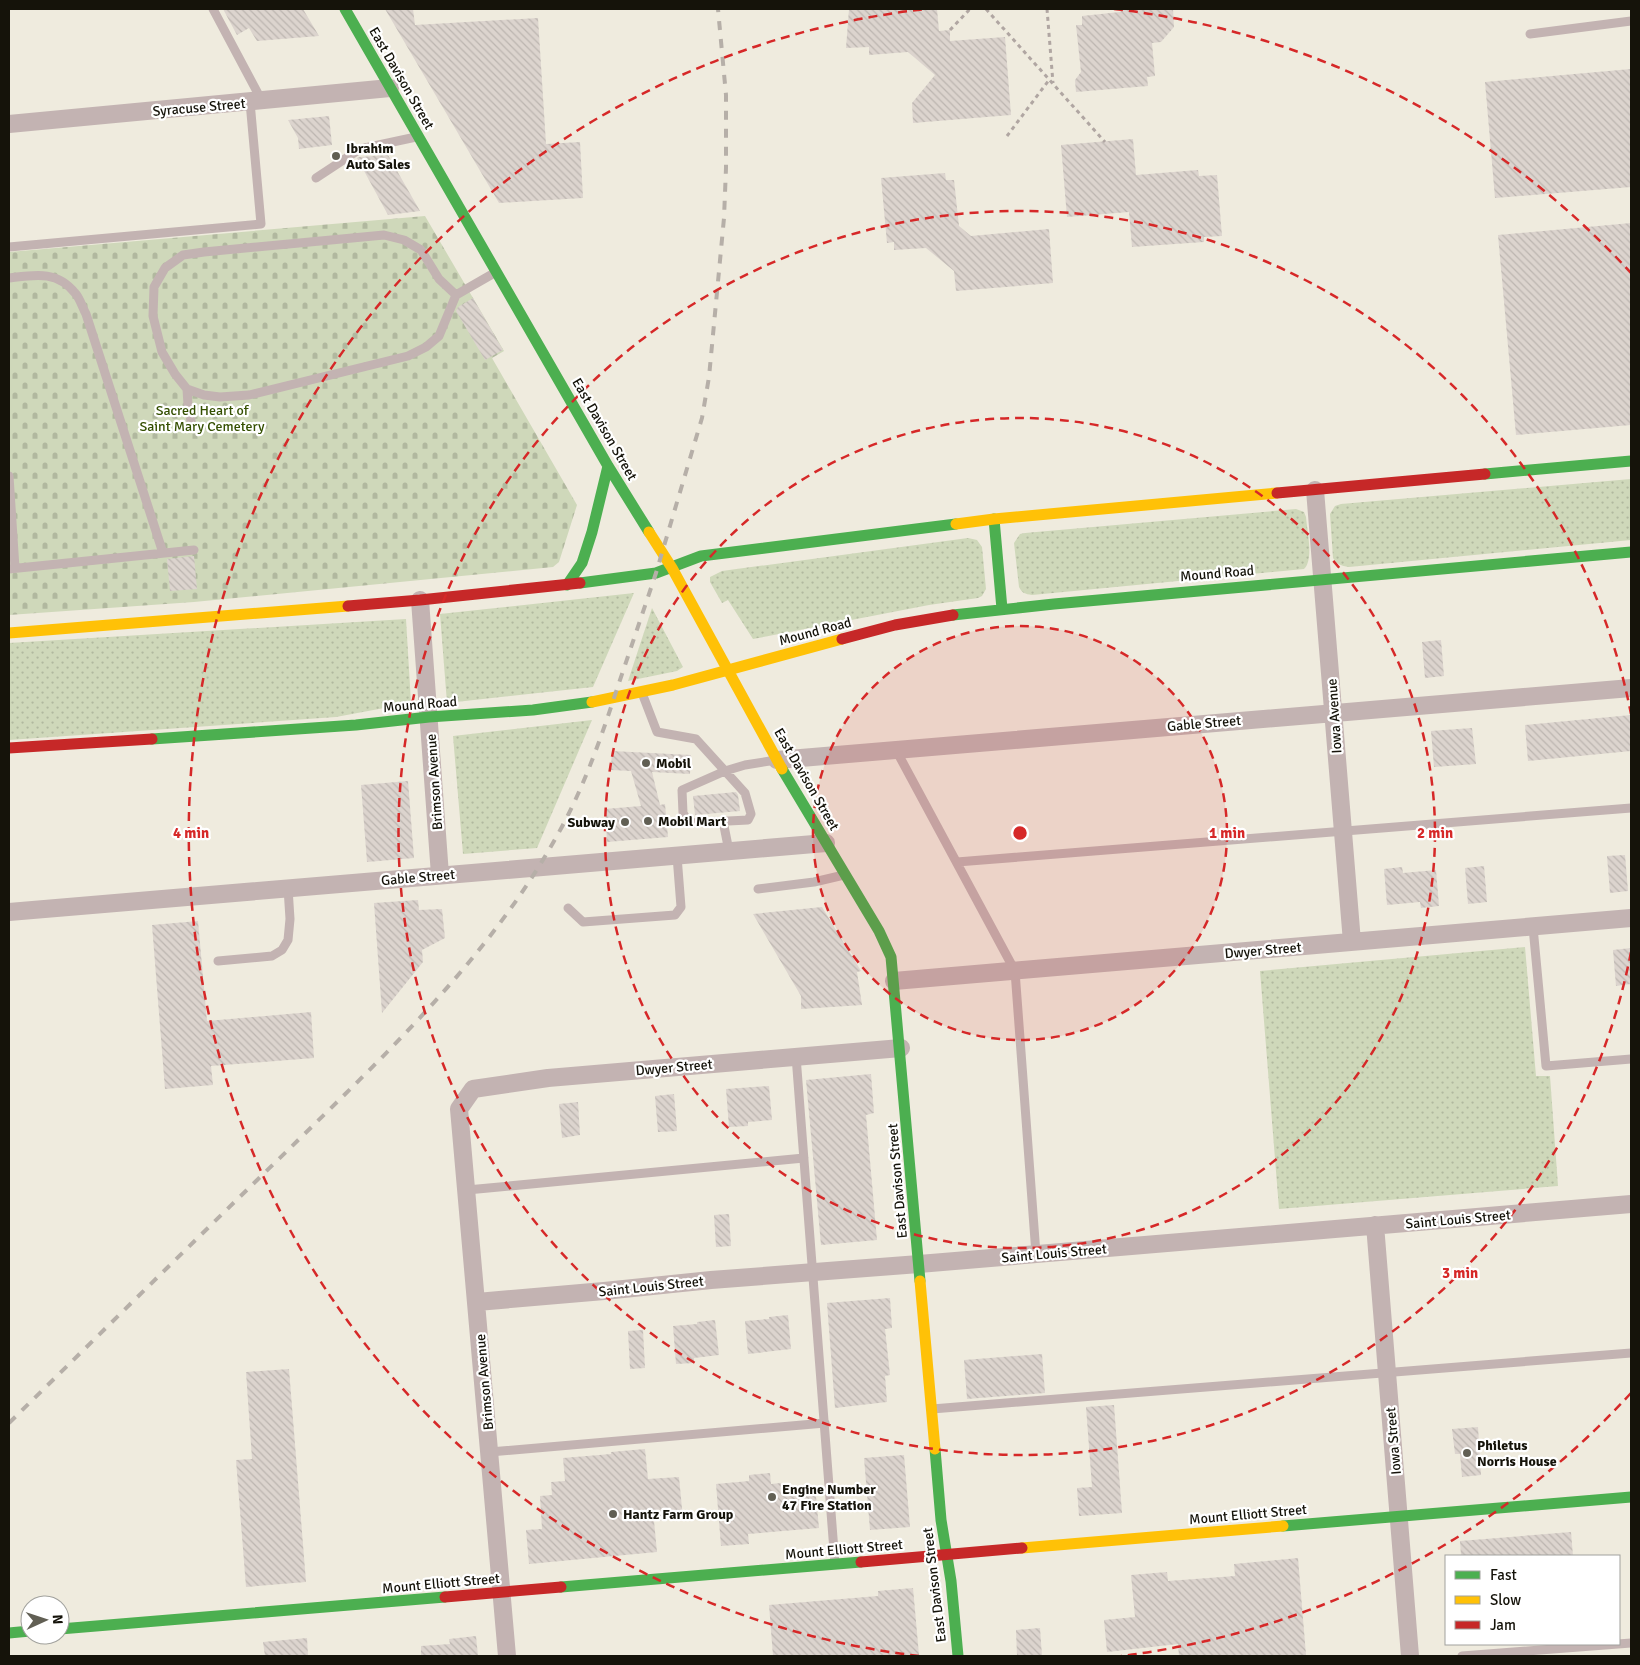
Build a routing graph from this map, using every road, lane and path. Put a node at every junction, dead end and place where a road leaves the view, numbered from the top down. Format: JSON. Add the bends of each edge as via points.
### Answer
{"nodes":[{"id":1,"x":213,"y":9,"type":"edge"},
{"id":2,"x":344,"y":9,"type":"edge"},
{"id":3,"x":970,"y":9,"type":"edge"},
{"id":4,"x":986,"y":9,"type":"edge"},
{"id":5,"x":1047,"y":9,"type":"edge"},
{"id":6,"x":1631,"y":21,"type":"edge"},
{"id":7,"x":950,"y":30,"type":"dead end"},
{"id":8,"x":1530,"y":34,"type":"dead end"},
{"id":9,"x":1049,"y":80,"type":"junction"},
{"id":10,"x":1054,"y":84,"type":"junction"},
{"id":11,"x":390,"y":88,"type":"junction"},
{"id":12,"x":256,"y":101,"type":"junction"},
{"id":13,"x":9,"y":124,"type":"edge"},
{"id":14,"x":1007,"y":136,"type":"dead end"},
{"id":15,"x":418,"y":137,"type":"junction"},
{"id":16,"x":1105,"y":142,"type":"dead end"},
{"id":17,"x":316,"y":178,"type":"dead end"},
{"id":18,"x":9,"y":247,"type":"edge"},
{"id":19,"x":496,"y":272,"type":"junction"},
{"id":20,"x":9,"y":278,"type":"edge"},
{"id":21,"x":456,"y":294,"type":"junction"},
{"id":22,"x":186,"y":388,"type":"junction"},
{"id":23,"x":192,"y":426,"type":"dead end"},
{"id":24,"x":1631,"y":462,"type":"edge"},
{"id":25,"x":608,"y":466,"type":"junction"},
{"id":26,"x":9,"y":476,"type":"edge"},
{"id":27,"x":1315,"y":490,"type":"junction"},
{"id":28,"x":994,"y":519,"type":"junction"},
{"id":29,"x":194,"y":550,"type":"dead end"},
{"id":30,"x":1631,"y":552,"type":"edge"},
{"id":31,"x":163,"y":553,"type":"junction"},
{"id":32,"x":12,"y":568,"type":"edge"},
{"id":33,"x":672,"y":568,"type":"junction"},
{"id":34,"x":1323,"y":578,"type":"junction"},
{"id":35,"x":567,"y":585,"type":"junction"},
{"id":36,"x":420,"y":600,"type":"junction"},
{"id":37,"x":1002,"y":609,"type":"junction"},
{"id":38,"x":9,"y":632,"type":"edge"},
{"id":39,"x":728,"y":669,"type":"junction"},
{"id":40,"x":1631,"y":688,"type":"edge"},
{"id":41,"x":642,"y":692,"type":"junction"},
{"id":42,"x":1334,"y":712,"type":"junction"},
{"id":43,"x":429,"y":717,"type":"junction"},
{"id":44,"x":9,"y":748,"type":"edge"},
{"id":45,"x":896,"y":750,"type":"junction"},
{"id":46,"x":777,"y":760,"type":"junction"},
{"id":47,"x":725,"y":771,"type":"junction"},
{"id":48,"x":1631,"y":808,"type":"edge"},
{"id":49,"x":723,"y":821,"type":"junction"},
{"id":50,"x":1343,"y":831,"type":"junction"},
{"id":51,"x":826,"y":843,"type":"junction"},
{"id":52,"x":729,"y":851,"type":"junction"},
{"id":53,"x":677,"y":856,"type":"junction"},
{"id":54,"x":957,"y":862,"type":"junction"},
{"id":55,"x":845,"y":874,"type":"junction"},
{"id":56,"x":440,"y":875,"type":"junction"},
{"id":57,"x":288,"y":888,"type":"junction"},
{"id":58,"x":758,"y":889,"type":"dead end"},
{"id":59,"x":568,"y":908,"type":"dead end"},
{"id":60,"x":9,"y":912,"type":"edge"},
{"id":61,"x":1631,"y":918,"type":"edge"},
{"id":62,"x":1533,"y":927,"type":"junction"},
{"id":63,"x":1352,"y":942,"type":"junction"},
{"id":64,"x":218,"y":960,"type":"dead end"},
{"id":65,"x":1015,"y":971,"type":"junction"},
{"id":66,"x":894,"y":981,"type":"junction"},
{"id":67,"x":901,"y":1048,"type":"junction"},
{"id":68,"x":796,"y":1056,"type":"junction"},
{"id":69,"x":1631,"y":1059,"type":"edge"},
{"id":70,"x":459,"y":1109,"type":"joint"},
{"id":71,"x":804,"y":1158,"type":"junction"},
{"id":72,"x":467,"y":1190,"type":"junction"},
{"id":73,"x":1631,"y":1204,"type":"edge"},
{"id":74,"x":1375,"y":1225,"type":"junction"},
{"id":75,"x":1036,"y":1254,"type":"junction"},
{"id":76,"x":919,"y":1264,"type":"junction"},
{"id":77,"x":813,"y":1272,"type":"junction"},
{"id":78,"x":477,"y":1302,"type":"junction"},
{"id":79,"x":1631,"y":1353,"type":"edge"},
{"id":80,"x":1387,"y":1373,"type":"junction"},
{"id":81,"x":932,"y":1410,"type":"junction"},
{"id":82,"x":825,"y":1423,"type":"junction"},
{"id":83,"x":490,"y":1452,"type":"junction"},
{"id":84,"x":1631,"y":1497,"type":"edge"},
{"id":85,"x":1399,"y":1516,"type":"junction"},
{"id":86,"x":947,"y":1555,"type":"junction"},
{"id":87,"x":835,"y":1564,"type":"junction"},
{"id":88,"x":502,"y":1593,"type":"junction"},
{"id":89,"x":70,"y":1628,"type":"edge"},
{"id":90,"x":1605,"y":1645,"type":"edge"},
{"id":91,"x":507,"y":1656,"type":"edge"},
{"id":92,"x":958,"y":1656,"type":"edge"},
{"id":93,"x":1410,"y":1656,"type":"edge"},
{"id":94,"x":1462,"y":1656,"type":"edge"}],
"edges":[{"from":1,"to":12,"type":"lane"},
{"from":2,"to":11,"type":"main road","name":"East Davison Street"},
{"from":3,"to":7,"type":"path"},
{"from":4,"to":9,"type":"path"},
{"from":5,"to":10,"type":"path"},
{"from":6,"to":8,"type":"lane"},
{"from":9,"to":10,"type":"path"},
{"from":9,"to":14,"type":"path"},
{"from":10,"to":16,"type":"path"},
{"from":11,"to":12,"type":"street","name":"Syracuse Street"},
{"from":11,"to":15,"type":"main road","name":"East Davison Street"},
{"from":12,"to":13,"type":"street","name":"Syracuse Street"},
{"from":12,"to":18,"type":"lane","via":[[261,224]]},
{"from":15,"to":17,"type":"lane","via":[[360,149]]},
{"from":15,"to":19,"type":"main road","name":"East Davison Street"},
{"from":19,"to":21,"type":"lane"},
{"from":19,"to":25,"type":"main road","name":"East Davison Street"},
{"from":20,"to":31,"type":"lane","via":[[40,274],[60,279],[76,293],[86,314]]},
{"from":21,"to":22,"type":"lane","via":[[439,336],[408,356],[249,395],[220,397]]},
{"from":21,"to":22,"type":"lane","via":[[439,278],[422,250],[404,240],[384,235],[183,255],[165,268],[154,287],[153,316],[162,352]]},
{"from":22,"to":23,"type":"lane"},
{"from":24,"to":27,"type":"main road"},
{"from":25,"to":33,"type":"main road","name":"East Davison Street"},
{"from":25,"to":35,"type":"main road","via":[[582,563]]},
{"from":26,"to":32,"type":"lane"},
{"from":27,"to":28,"type":"main road"},
{"from":27,"to":34,"type":"street","name":"Iowa Avenue"},
{"from":28,"to":33,"type":"main road","via":[[701,556]]},
{"from":28,"to":37,"type":"main road"},
{"from":29,"to":31,"type":"lane"},
{"from":30,"to":34,"type":"main road","name":"Mound Road"},
{"from":31,"to":32,"type":"lane"},
{"from":33,"to":35,"type":"main road","via":[[642,576]]},
{"from":33,"to":39,"type":"main road","name":"East Davison Street"},
{"from":34,"to":37,"type":"main road","name":"Mound Road"},
{"from":34,"to":42,"type":"street","name":"Iowa Avenue"},
{"from":35,"to":36,"type":"main road"},
{"from":36,"to":38,"type":"main road"},
{"from":36,"to":43,"type":"street","name":"Brimson Avenue"},
{"from":37,"to":39,"type":"main road","name":"Mound Road","via":[[894,625]]},
{"from":39,"to":41,"type":"main road","name":"Mound Road"},
{"from":39,"to":46,"type":"main road","name":"East Davison Street"},
{"from":40,"to":42,"type":"street","name":"Gable Street"},
{"from":41,"to":43,"type":"main road","name":"Mound Road","via":[[541,709]]},
{"from":41,"to":47,"type":"lane","via":[[657,732],[696,739]]},
{"from":42,"to":45,"type":"street","name":"Gable Street"},
{"from":42,"to":50,"type":"street","name":"Iowa Avenue"},
{"from":43,"to":44,"type":"main road","name":"Mound Road","via":[[356,725]]},
{"from":43,"to":56,"type":"street","name":"Brimson Avenue"},
{"from":45,"to":46,"type":"street","name":"Gable Street"},
{"from":45,"to":54,"type":"lane"},
{"from":46,"to":47,"type":"lane"},
{"from":46,"to":51,"type":"main road","name":"East Davison Street"},
{"from":47,"to":49,"type":"lane","via":[[745,793],[751,814],[748,820]]},
{"from":47,"to":49,"type":"lane","via":[[682,790],[683,813],[689,823]]},
{"from":48,"to":50,"type":"lane"},
{"from":49,"to":52,"type":"lane"},
{"from":50,"to":54,"type":"lane"},
{"from":50,"to":63,"type":"street","name":"Iowa Avenue"},
{"from":51,"to":52,"type":"street","name":"Gable Street"},
{"from":51,"to":55,"type":"main road","name":"East Davison Street"},
{"from":52,"to":53,"type":"street","name":"Gable Street"},
{"from":53,"to":56,"type":"street","name":"Gable Street"},
{"from":53,"to":59,"type":"lane","via":[[681,907],[675,915],[583,922]]},
{"from":54,"to":65,"type":"lane"},
{"from":55,"to":58,"type":"lane","via":[[814,882]]},
{"from":55,"to":66,"type":"main road","name":"East Davison Street","via":[[891,957]]},
{"from":56,"to":57,"type":"street","name":"Gable Street"},
{"from":57,"to":60,"type":"street","name":"Gable Street"},
{"from":57,"to":64,"type":"lane","via":[[288,940],[282,950],[272,956]]},
{"from":61,"to":62,"type":"street","name":"Dwyer Street"},
{"from":62,"to":63,"type":"street","name":"Dwyer Street"},
{"from":62,"to":69,"type":"lane","via":[[1546,1066]]},
{"from":63,"to":65,"type":"street","name":"Dwyer Street"},
{"from":65,"to":66,"type":"street","name":"Dwyer Street"},
{"from":65,"to":75,"type":"lane"},
{"from":66,"to":67,"type":"main road","name":"East Davison Street"},
{"from":67,"to":68,"type":"street","name":"Dwyer Street"},
{"from":67,"to":76,"type":"main road","name":"East Davison Street"},
{"from":68,"to":70,"type":"street","name":"Dwyer Street","via":[[486,1086],[474,1088]]},
{"from":68,"to":71,"type":"lane"},
{"from":70,"to":72,"type":"street","name":"Brimson Avenue"},
{"from":71,"to":72,"type":"lane"},
{"from":71,"to":77,"type":"lane"},
{"from":72,"to":78,"type":"street","name":"Brimson Avenue"},
{"from":73,"to":74,"type":"street","name":"Saint Louis Street"},
{"from":74,"to":75,"type":"street","name":"Saint Louis Street"},
{"from":74,"to":80,"type":"street","name":"Iowa Street"},
{"from":75,"to":76,"type":"street","name":"Saint Louis Street"},
{"from":76,"to":77,"type":"street","name":"Saint Louis Street"},
{"from":76,"to":81,"type":"main road","name":"East Davison Street"},
{"from":77,"to":78,"type":"street","name":"Saint Louis Street"},
{"from":77,"to":82,"type":"lane"},
{"from":78,"to":83,"type":"street","name":"Brimson Avenue"},
{"from":79,"to":80,"type":"lane"},
{"from":80,"to":81,"type":"lane"},
{"from":80,"to":85,"type":"street","name":"Iowa Street"},
{"from":81,"to":86,"type":"main road","name":"East Davison Street"},
{"from":82,"to":83,"type":"lane"},
{"from":82,"to":87,"type":"lane"},
{"from":83,"to":88,"type":"street","name":"Brimson Avenue"},
{"from":84,"to":85,"type":"main road","name":"Mount Elliott Street"},
{"from":85,"to":86,"type":"main road","name":"Mount Elliott Street"},
{"from":85,"to":93,"type":"street","name":"Iowa Street"},
{"from":86,"to":87,"type":"main road","name":"Mount Elliott Street"},
{"from":86,"to":92,"type":"main road","name":"East Davison Street"},
{"from":87,"to":88,"type":"main road","name":"Mount Elliott Street"},
{"from":88,"to":89,"type":"main road","name":"Mount Elliott Street"},
{"from":88,"to":91,"type":"street","name":"Brimson Avenue"},
{"from":90,"to":94,"type":"lane"}]}
